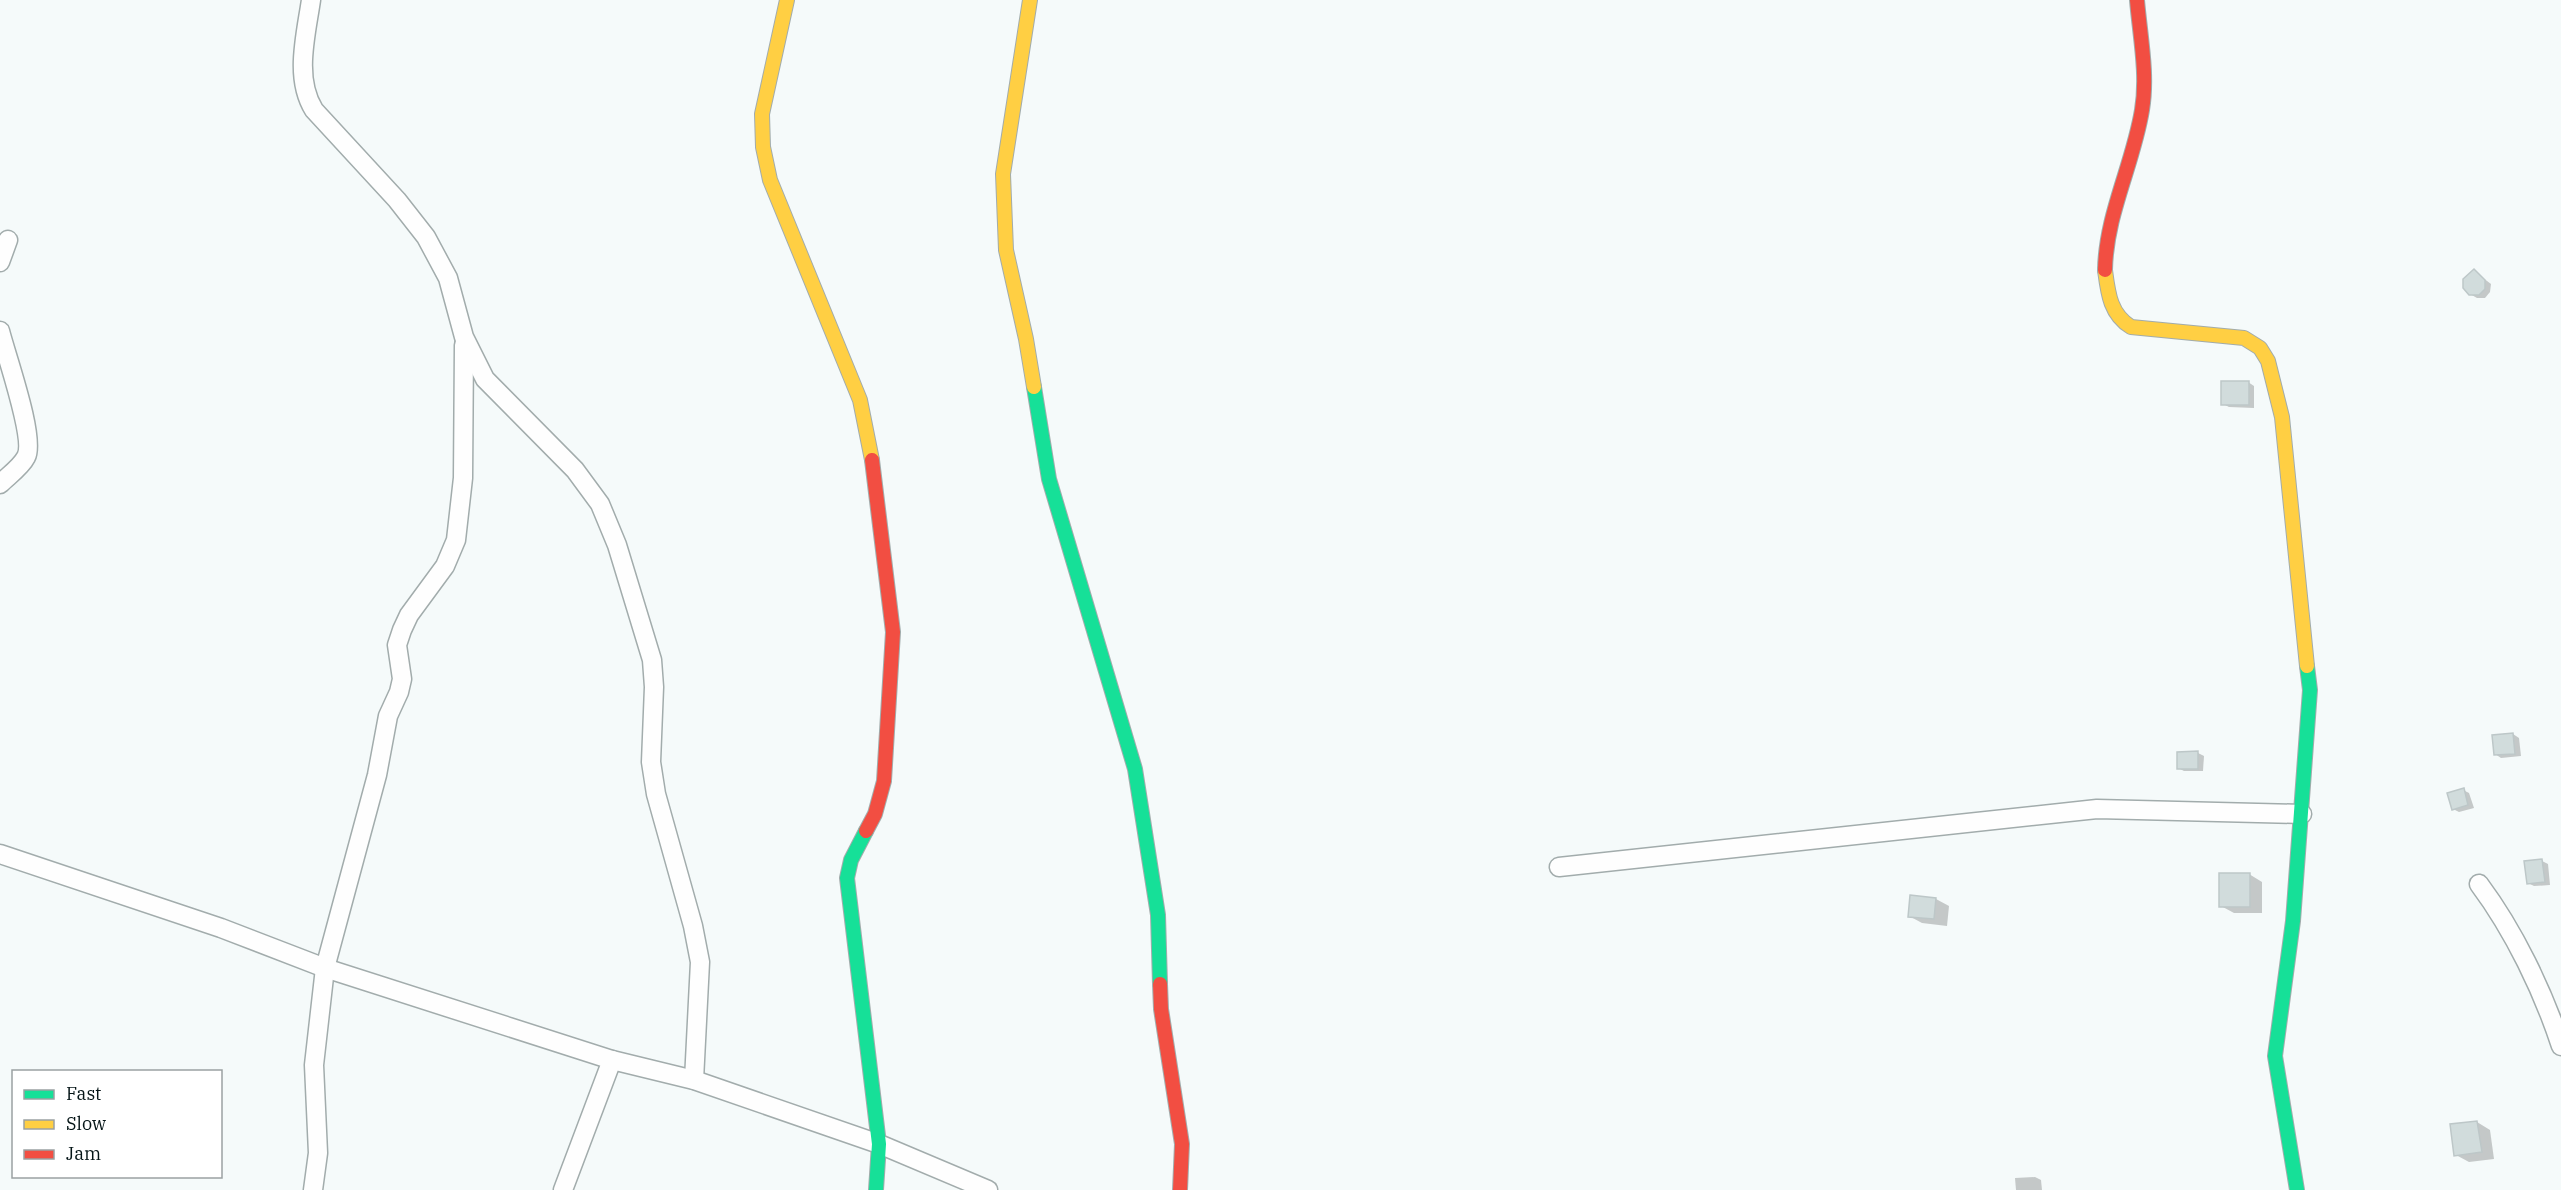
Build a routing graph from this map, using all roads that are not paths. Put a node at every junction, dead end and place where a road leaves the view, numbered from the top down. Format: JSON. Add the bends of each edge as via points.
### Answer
{"nodes":[{"id":1,"x":311,"y":0,"type":"edge"},
{"id":2,"x":787,"y":0,"type":"edge"},
{"id":3,"x":1030,"y":0,"type":"edge"},
{"id":4,"x":2137,"y":0,"type":"edge"},
{"id":5,"x":8,"y":240,"type":"dead end"},
{"id":6,"x":0,"y":262,"type":"edge"},
{"id":7,"x":0,"y":331,"type":"edge"},
{"id":8,"x":464,"y":336,"type":"junction"},
{"id":9,"x":0,"y":484,"type":"edge"},
{"id":10,"x":2302,"y":814,"type":"junction"},
{"id":11,"x":0,"y":854,"type":"edge"},
{"id":12,"x":1559,"y":867,"type":"dead end"},
{"id":13,"x":2479,"y":884,"type":"dead end"},
{"id":14,"x":325,"y":968,"type":"junction"},
{"id":15,"x":2561,"y":1046,"type":"edge"},
{"id":16,"x":612,"y":1060,"type":"junction"},
{"id":17,"x":694,"y":1080,"type":"junction"},
{"id":18,"x":879,"y":1144,"type":"junction"},
{"id":19,"x":313,"y":1190,"type":"edge"},
{"id":20,"x":563,"y":1190,"type":"edge"},
{"id":21,"x":876,"y":1190,"type":"edge"},
{"id":22,"x":988,"y":1190,"type":"edge"},
{"id":23,"x":1180,"y":1190,"type":"edge"},
{"id":24,"x":2297,"y":1190,"type":"edge"}],
"edges":[{"from":1,"to":8,"type":"street","via":[[303,80],[307,99],[426,237],[448,278]]},
{"from":2,"to":18,"type":"street","via":[[762,114],[763,147],[770,180],[860,400],[875,478],[893,632],[884,781],[875,813],[846,878]]},
{"from":3,"to":23,"type":"street","via":[[1003,174],[1006,250],[1026,339],[1049,479],[1135,769],[1158,915],[1161,1009],[1182,1144]]},
{"from":4,"to":10,"type":"street","via":[[2144,58],[2142,108],[2105,244],[2104,275],[2112,307],[2120,320],[2131,327],[2244,338],[2260,348],[2268,361],[2282,417],[2310,690]]},
{"from":5,"to":6,"type":"street"},
{"from":7,"to":9,"type":"street","via":[[29,446],[26,458]]},
{"from":8,"to":14,"type":"street","via":[[463,478],[456,540],[445,566],[409,615],[397,645],[402,679],[388,716],[377,775]]},
{"from":8,"to":17,"type":"street","via":[[484,379],[575,470],[600,504],[617,545],[652,660],[651,762],[656,794],[700,962]]},
{"from":10,"to":12,"type":"street","via":[[2097,809]]},
{"from":10,"to":24,"type":"street","via":[[2275,1065]]},
{"from":11,"to":14,"type":"street","via":[[221,928]]},
{"from":13,"to":15,"type":"street","via":[[2508,928],[2551,1016]]},
{"from":14,"to":16,"type":"street"},
{"from":14,"to":19,"type":"street","via":[[314,1065],[318,1153]]},
{"from":16,"to":17,"type":"street"},
{"from":16,"to":20,"type":"street"},
{"from":17,"to":18,"type":"street"},
{"from":18,"to":21,"type":"street"},
{"from":18,"to":22,"type":"street"}]}
